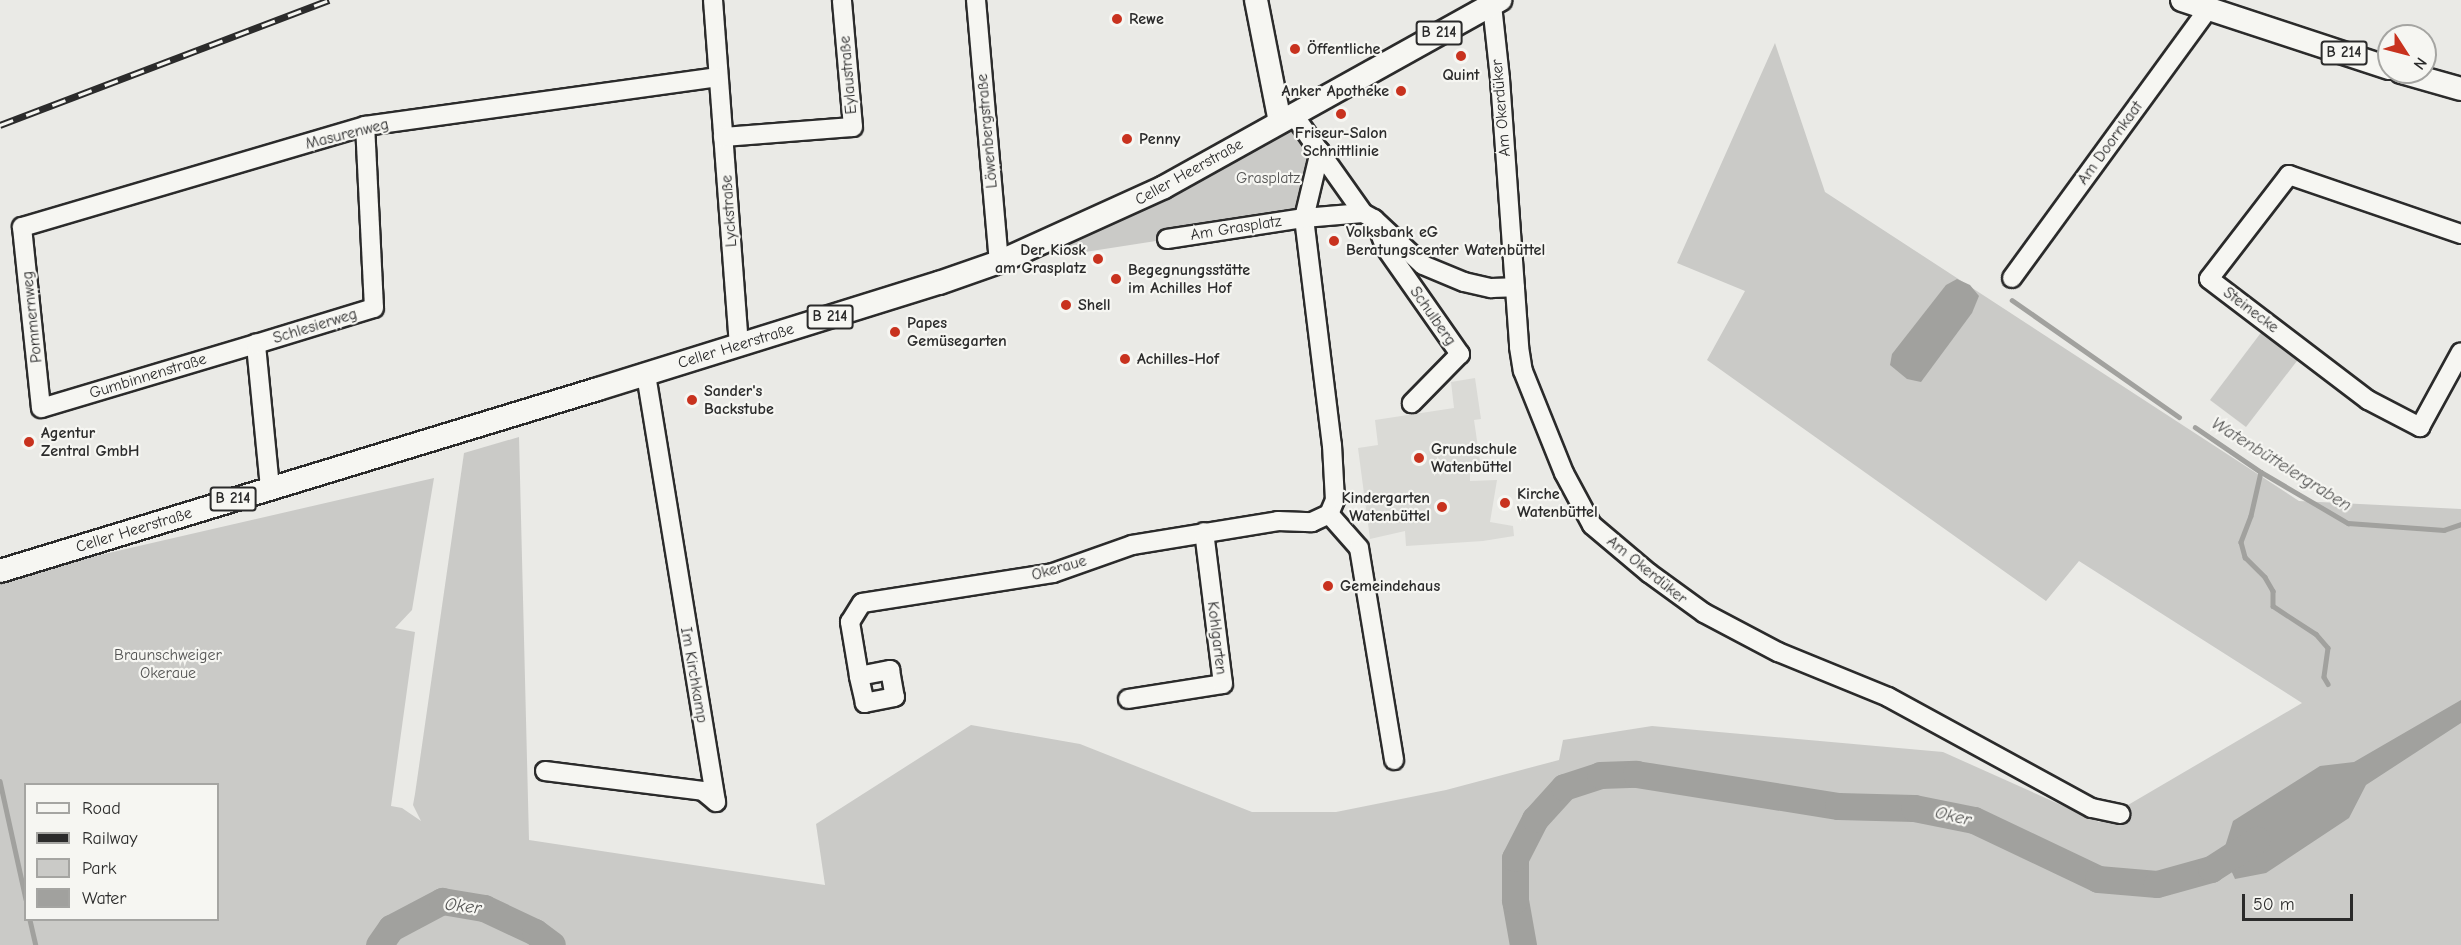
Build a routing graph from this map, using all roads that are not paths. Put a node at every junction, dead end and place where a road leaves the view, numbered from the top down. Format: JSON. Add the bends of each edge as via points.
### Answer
{"nodes":[{"id":1,"x":713,"y":0,"type":"edge"},
{"id":2,"x":842,"y":0,"type":"edge"},
{"id":3,"x":976,"y":0,"type":"edge"},
{"id":4,"x":1256,"y":0,"type":"edge"},
{"id":5,"x":2182,"y":0,"type":"edge"},
{"id":6,"x":1496,"y":2,"type":"edge"},
{"id":7,"x":2208,"y":9,"type":"junction"},
{"id":8,"x":2377,"y":64,"type":"edge"},
{"id":9,"x":717,"y":77,"type":"junction"},
{"id":10,"x":2437,"y":82,"type":"edge"},
{"id":11,"x":2461,"y":89,"type":"edge"},
{"id":12,"x":1287,"y":118,"type":"junction"},
{"id":13,"x":365,"y":126,"type":"junction"},
{"id":14,"x":723,"y":137,"type":"junction"},
{"id":15,"x":1320,"y":151,"type":"junction"},
{"id":16,"x":1369,"y":216,"type":"junction"},
{"id":17,"x":1304,"y":218,"type":"junction"},
{"id":18,"x":22,"y":227,"type":"joint"},
{"id":19,"x":2461,"y":234,"type":"edge"},
{"id":20,"x":1167,"y":238,"type":"dead end"},
{"id":21,"x":999,"y":262,"type":"junction"},
{"id":22,"x":2012,"y":278,"type":"dead end"},
{"id":23,"x":1515,"y":287,"type":"junction"},
{"id":24,"x":256,"y":344,"type":"junction"},
{"id":25,"x":739,"y":345,"type":"junction"},
{"id":26,"x":2461,"y":352,"type":"edge"},
{"id":27,"x":646,"y":373,"type":"junction"},
{"id":28,"x":1412,"y":403,"type":"dead end"},
{"id":29,"x":41,"y":408,"type":"joint"},
{"id":30,"x":270,"y":488,"type":"junction"},
{"id":31,"x":1329,"y":514,"type":"junction"},
{"id":32,"x":1204,"y":532,"type":"junction"},
{"id":33,"x":0,"y":570,"type":"edge"},
{"id":34,"x":860,"y":676,"type":"dead end"},
{"id":35,"x":1128,"y":699,"type":"dead end"},
{"id":36,"x":1394,"y":760,"type":"dead end"},
{"id":37,"x":545,"y":771,"type":"dead end"},
{"id":38,"x":2120,"y":814,"type":"dead end"}],
"edges":[{"from":1,"to":9,"type":"street"},
{"from":2,"to":14,"type":"street","name":"Eylaustraße","via":[[853,127]]},
{"from":3,"to":21,"type":"street","name":"Löwenbergstraße"},
{"from":4,"to":12,"type":"main road","via":[[1261,36]]},
{"from":5,"to":7,"type":"main road","number":"B 214"},
{"from":6,"to":12,"type":"main road","name":"Celler Heerstraße","number":"B 214"},
{"from":6,"to":23,"type":"street","name":"Am Okerdüker"},
{"from":7,"to":8,"type":"main road","number":"B 214"},
{"from":7,"to":22,"type":"street","name":"Am Doornkaat"},
{"from":9,"to":13,"type":"street","name":"Masurenweg"},
{"from":9,"to":14,"type":"street","name":"Lyckstraße"},
{"from":10,"to":11,"type":"main road"},
{"from":12,"to":15,"type":"street"},
{"from":12,"to":21,"type":"main road","name":"Celler Heerstraße","number":"B 214","via":[[1141,199]]},
{"from":13,"to":18,"type":"street","name":"Masurenweg"},
{"from":13,"to":24,"type":"street","name":"Schlesierweg","via":[[374,308]]},
{"from":14,"to":25,"type":"street","name":"Lyckstraße"},
{"from":15,"to":16,"type":"street"},
{"from":15,"to":17,"type":"street","name":"Am Grasplatz"},
{"from":16,"to":17,"type":"street","name":"Am Grasplatz"},
{"from":16,"to":23,"type":"street","name":"Schulberg","via":[[1423,265],[1444,276],[1491,288]]},
{"from":16,"to":28,"type":"street","name":"Schulberg","via":[[1385,247],[1460,354]]},
{"from":17,"to":20,"type":"street","name":"Am Grasplatz"},
{"from":17,"to":31,"type":"street","via":[[1332,445],[1335,500]]},
{"from":18,"to":29,"type":"street","name":"Pommernweg"},
{"from":19,"to":26,"type":"street","name":"Steinecke","via":[[2289,175],[2209,279],[2368,400],[2420,427]]},
{"from":21,"to":25,"type":"main road","name":"Celler Heerstraße","number":"B 214"},
{"from":23,"to":38,"type":"street","name":"Am Okerdüker","via":[[1523,371],[1578,502],[1592,525],[1608,539],[1686,602],[1714,619],[1778,652],[1888,697],[2092,808]]},
{"from":24,"to":29,"type":"street","name":"Gumbinnenstraße"},
{"from":24,"to":30,"type":"street","name":"Schlesierweg"},
{"from":25,"to":27,"type":"main road","name":"Celler Heerstraße","number":"B 214"},
{"from":27,"to":30,"type":"main road","name":"Celler Heerstraße","number":"B 214"},
{"from":27,"to":37,"type":"street","name":"Im Kirchkamp","via":[[716,802],[703,791]]},
{"from":30,"to":33,"type":"main road","name":"Celler Heerstraße","number":"B 214"},
{"from":31,"to":32,"type":"street","name":"Okeraue","via":[[1312,522],[1278,521]]},
{"from":31,"to":36,"type":"street","via":[[1359,548]]},
{"from":32,"to":34,"type":"street","name":"Okeraue","via":[[1132,545],[1053,573],[862,603],[850,622]]},
{"from":32,"to":35,"type":"street","name":"Kohlgarten","via":[[1222,684]]}]}
